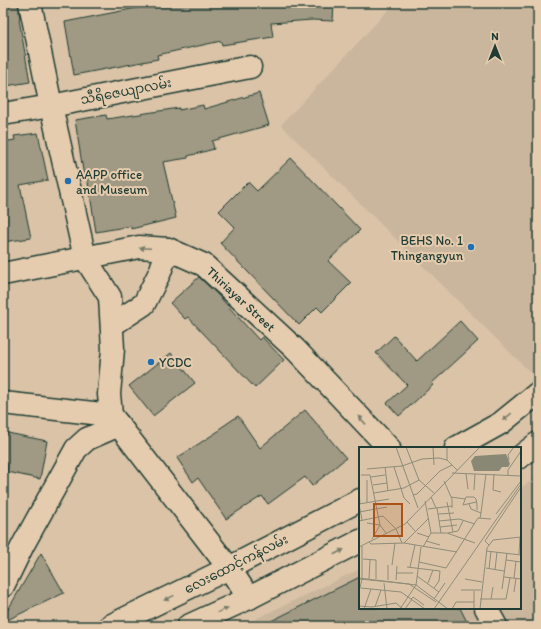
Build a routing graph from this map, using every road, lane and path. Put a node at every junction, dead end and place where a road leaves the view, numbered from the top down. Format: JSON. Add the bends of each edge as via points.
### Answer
{"nodes":[{"id":1,"x":30,"y":3,"type":"edge"},
{"id":2,"x":250,"y":68,"type":"dead end"},
{"id":3,"x":51,"y":106,"type":"junction"},
{"id":4,"x":3,"y":114,"type":"edge"},
{"id":5,"x":168,"y":250,"type":"junction"},
{"id":6,"x":85,"y":258,"type":"junction"},
{"id":7,"x":3,"y":274,"type":"edge"},
{"id":8,"x":112,"y":325,"type":"junction"},
{"id":9,"x":538,"y":393,"type":"edge"},
{"id":10,"x":3,"y":403,"type":"edge"},
{"id":11,"x":115,"y":420,"type":"junction"},
{"id":12,"x":538,"y":443,"type":"edge"},
{"id":13,"x":388,"y":447,"type":"edge"},
{"id":14,"x":458,"y":447,"type":"edge"},
{"id":15,"x":521,"y":456,"type":"edge"},
{"id":16,"x":359,"y":501,"type":"edge"},
{"id":17,"x":359,"y":542,"type":"edge"},
{"id":18,"x":229,"y":568,"type":"junction"},
{"id":19,"x":3,"y":586,"type":"edge"},
{"id":20,"x":248,"y":598,"type":"junction"},
{"id":21,"x":487,"y":609,"type":"edge"},
{"id":22,"x":110,"y":626,"type":"edge"},
{"id":23,"x":188,"y":626,"type":"edge"},
{"id":24,"x":496,"y":626,"type":"edge"}],
"edges":[{"from":1,"to":3,"type":"street"},
{"from":2,"to":3,"type":"street","name":"သီရိဇေယျာလမ်း"},
{"from":3,"to":4,"type":"street","name":"သီရိဇေယျာလမ်း"},
{"from":3,"to":6,"type":"street"},
{"from":5,"to":6,"type":"street","name":"Thiriayar Street","one_way":true,"via":[[139,247]]},
{"from":5,"to":8,"type":"street","via":[[144,304]]},
{"from":13,"to":5,"type":"street","name":"Thiriayar Street","one_way":true,"via":[[295,349],[204,265]]},
{"from":6,"to":7,"type":"street","name":"Thiriayar Street"},
{"from":6,"to":8,"type":"street","via":[[110,297]]},
{"from":8,"to":11,"type":"street","via":[[113,350],[109,394]]},
{"from":9,"to":14,"type":"street","one_way":true,"via":[[501,423]]},
{"from":10,"to":11,"type":"street"},
{"from":11,"to":18,"type":"street"},
{"from":11,"to":19,"type":"street","via":[[76,449],[23,544]]},
{"from":12,"to":15,"type":"street"},
{"from":16,"to":18,"type":"street","name":"လေးထောင့်ကန်လမ်း"},
{"from":20,"to":17,"type":"street","one_way":true},
{"from":18,"to":20,"type":"street"},
{"from":18,"to":22,"type":"street","name":"လေးထောင့်ကန်လမ်း","one_way":true},
{"from":23,"to":20,"type":"street","one_way":true},
{"from":21,"to":24,"type":"street"}]}
